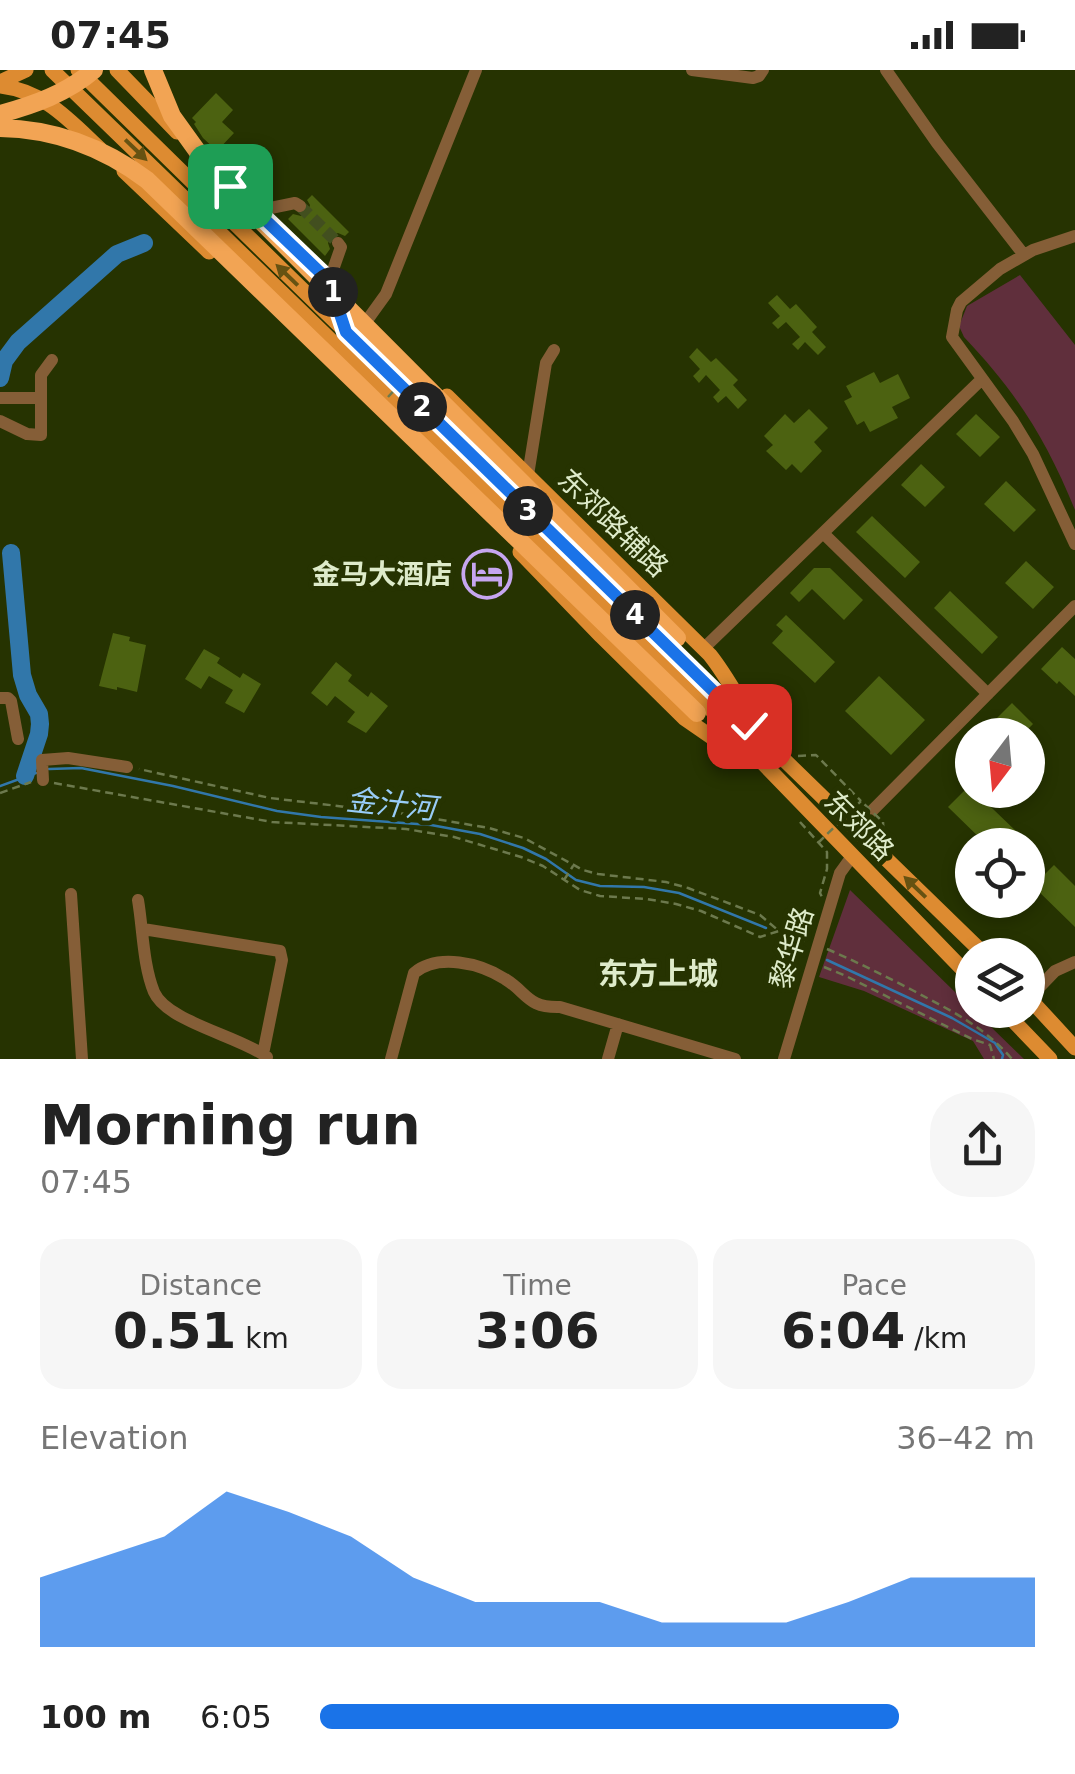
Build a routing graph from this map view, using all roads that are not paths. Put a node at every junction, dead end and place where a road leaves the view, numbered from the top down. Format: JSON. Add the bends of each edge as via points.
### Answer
{"nodes":[{"id":1,"x":26,"y":70,"type":"edge"},
{"id":2,"x":52,"y":70,"type":"edge"},
{"id":3,"x":94,"y":70,"type":"edge"},
{"id":4,"x":154,"y":70,"type":"edge"},
{"id":5,"x":476,"y":70,"type":"edge"},
{"id":6,"x":692,"y":70,"type":"edge"},
{"id":7,"x":763,"y":70,"type":"edge"},
{"id":8,"x":886,"y":70,"type":"edge"},
{"id":9,"x":119,"y":72,"type":"edge"},
{"id":10,"x":72,"y":76,"type":"edge"},
{"id":11,"x":0,"y":84,"type":"edge"},
{"id":12,"x":0,"y":114,"type":"edge"},
{"id":13,"x":0,"y":128,"type":"edge"},
{"id":14,"x":300,"y":206,"type":"dead end"},
{"id":15,"x":256,"y":211,"type":"junction"},
{"id":16,"x":223,"y":223,"type":"junction"},
{"id":17,"x":1075,"y":236,"type":"edge"},
{"id":18,"x":338,"y":243,"type":"dead end"},
{"id":19,"x":1024,"y":255,"type":"junction"},
{"id":20,"x":329,"y":281,"type":"junction"},
{"id":21,"x":368,"y":319,"type":"junction"},
{"id":22,"x":346,"y":332,"type":"junction"},
{"id":23,"x":554,"y":350,"type":"dead end"},
{"id":24,"x":52,"y":360,"type":"dead end"},
{"id":25,"x":982,"y":379,"type":"junction"},
{"id":26,"x":0,"y":398,"type":"edge"},
{"id":27,"x":39,"y":398,"type":"junction"},
{"id":28,"x":0,"y":412,"type":"edge"},
{"id":29,"x":0,"y":421,"type":"edge"},
{"id":30,"x":41,"y":432,"type":"junction"},
{"id":31,"x":528,"y":474,"type":"junction"},
{"id":32,"x":824,"y":534,"type":"junction"},
{"id":33,"x":1075,"y":544,"type":"edge"},
{"id":34,"x":1075,"y":606,"type":"edge"},
{"id":35,"x":677,"y":638,"type":"joint"},
{"id":36,"x":704,"y":648,"type":"junction"},
{"id":37,"x":988,"y":694,"type":"junction"},
{"id":38,"x":0,"y":698,"type":"edge"},
{"id":39,"x":697,"y":713,"type":"joint"},
{"id":40,"x":18,"y":739,"type":"dead end"},
{"id":41,"x":775,"y":750,"type":"junction"},
{"id":42,"x":763,"y":764,"type":"junction"},
{"id":43,"x":127,"y":767,"type":"road end"},
{"id":44,"x":44,"y":780,"type":"road end"},
{"id":45,"x":856,"y":827,"type":"junction"},
{"id":46,"x":853,"y":854,"type":"junction"},
{"id":47,"x":71,"y":894,"type":"dead end"},
{"id":48,"x":138,"y":900,"type":"dead end"},
{"id":49,"x":142,"y":929,"type":"junction"},
{"id":50,"x":968,"y":938,"type":"edge"},
{"id":51,"x":955,"y":961,"type":"edge"},
{"id":52,"x":1075,"y":962,"type":"edge"},
{"id":53,"x":1045,"y":981,"type":"edge"},
{"id":54,"x":1045,"y":1015,"type":"edge"},
{"id":55,"x":618,"y":1024,"type":"junction"},
{"id":56,"x":1019,"y":1028,"type":"edge"},
{"id":57,"x":1075,"y":1048,"type":"edge"},
{"id":58,"x":266,"y":1056,"type":"edge"},
{"id":59,"x":1043,"y":1056,"type":"edge"},
{"id":60,"x":82,"y":1059,"type":"edge"},
{"id":61,"x":391,"y":1059,"type":"edge"},
{"id":62,"x":608,"y":1059,"type":"edge"},
{"id":63,"x":734,"y":1059,"type":"edge"},
{"id":64,"x":784,"y":1059,"type":"edge"}],
"edges":[{"from":1,"to":11,"type":"main road"},
{"from":2,"to":10,"type":"main road","name":"东郊路"},
{"from":3,"to":12,"type":"highway","bridge":true,"via":[[44,100]]},
{"from":4,"to":35,"type":"highway","bridge":true,"via":[[172,116],[213,173]]},
{"from":5,"to":21,"type":"street","via":[[386,294]]},
{"from":6,"to":7,"type":"street","via":[[752,78]]},
{"from":8,"to":19,"type":"street"},
{"from":9,"to":15,"type":"main road","name":"东郊路辅路"},
{"from":10,"to":16,"type":"main road","name":"东郊路"},
{"from":11,"to":42,"type":"main road","via":[[36,95],[60,112],[684,718]]},
{"from":13,"to":39,"type":"highway","bridge":true,"via":[[84,142],[147,180]]},
{"from":14,"to":15,"type":"street"},
{"from":15,"to":16,"type":"main road"},
{"from":15,"to":20,"type":"main road","name":"东郊路辅路"},
{"from":22,"to":16,"type":"main road","name":"东郊路","one_way":true,"bridge":true},
{"from":16,"to":42,"type":"main road","name":"东郊路"},
{"from":17,"to":19,"type":"street"},
{"from":18,"to":20,"type":"street"},
{"from":19,"to":25,"type":"street","via":[[957,310],[952,337]]},
{"from":20,"to":21,"type":"main road","name":"东郊路辅路"},
{"from":20,"to":22,"type":"main road"},
{"from":21,"to":31,"type":"main road","name":"东郊路辅路"},
{"from":22,"to":41,"type":"main road","name":"东郊路"},
{"from":23,"to":31,"type":"street","via":[[546,363]]},
{"from":24,"to":27,"type":"street","via":[[40,375]]},
{"from":25,"to":32,"type":"street"},
{"from":25,"to":33,"type":"street","via":[[1033,454]]},
{"from":26,"to":27,"type":"street"},
{"from":27,"to":30,"type":"street"},
{"from":28,"to":30,"type":"street"},
{"from":29,"to":30,"type":"street","via":[[27,434]]},
{"from":31,"to":36,"type":"main road","name":"东郊路辅路"},
{"from":32,"to":36,"type":"street"},
{"from":32,"to":37,"type":"street"},
{"from":34,"to":37,"type":"street"},
{"from":35,"to":41,"type":"main road","via":[[703,660]]},
{"from":36,"to":41,"type":"main road","name":"东郊路辅路"},
{"from":37,"to":45,"type":"street"},
{"from":38,"to":40,"type":"street","via":[[11,701]]},
{"from":39,"to":42,"type":"main road"},
{"from":41,"to":45,"type":"main road","name":"东郊路"},
{"from":42,"to":46,"type":"main road","name":"东郊路"},
{"from":43,"to":44,"type":"street","via":[[42,760]]},
{"from":50,"to":45,"type":"main road","name":"东郊路","one_way":true},
{"from":46,"to":51,"type":"main road","name":"东郊路"},
{"from":46,"to":64,"type":"street","name":"黎华路","via":[[840,874]]},
{"from":47,"to":60,"type":"street"},
{"from":48,"to":49,"type":"street"},
{"from":49,"to":58,"type":"street","via":[[162,1005]]},
{"from":49,"to":58,"type":"street","via":[[280,951]]},
{"from":52,"to":53,"type":"street"},
{"from":54,"to":57,"type":"main road"},
{"from":55,"to":61,"type":"street","via":[[530,1002],[495,973],[460,962],[425,964],[414,973]]},
{"from":55,"to":62,"type":"street"},
{"from":55,"to":63,"type":"street"},
{"from":56,"to":59,"type":"main road"}]}
